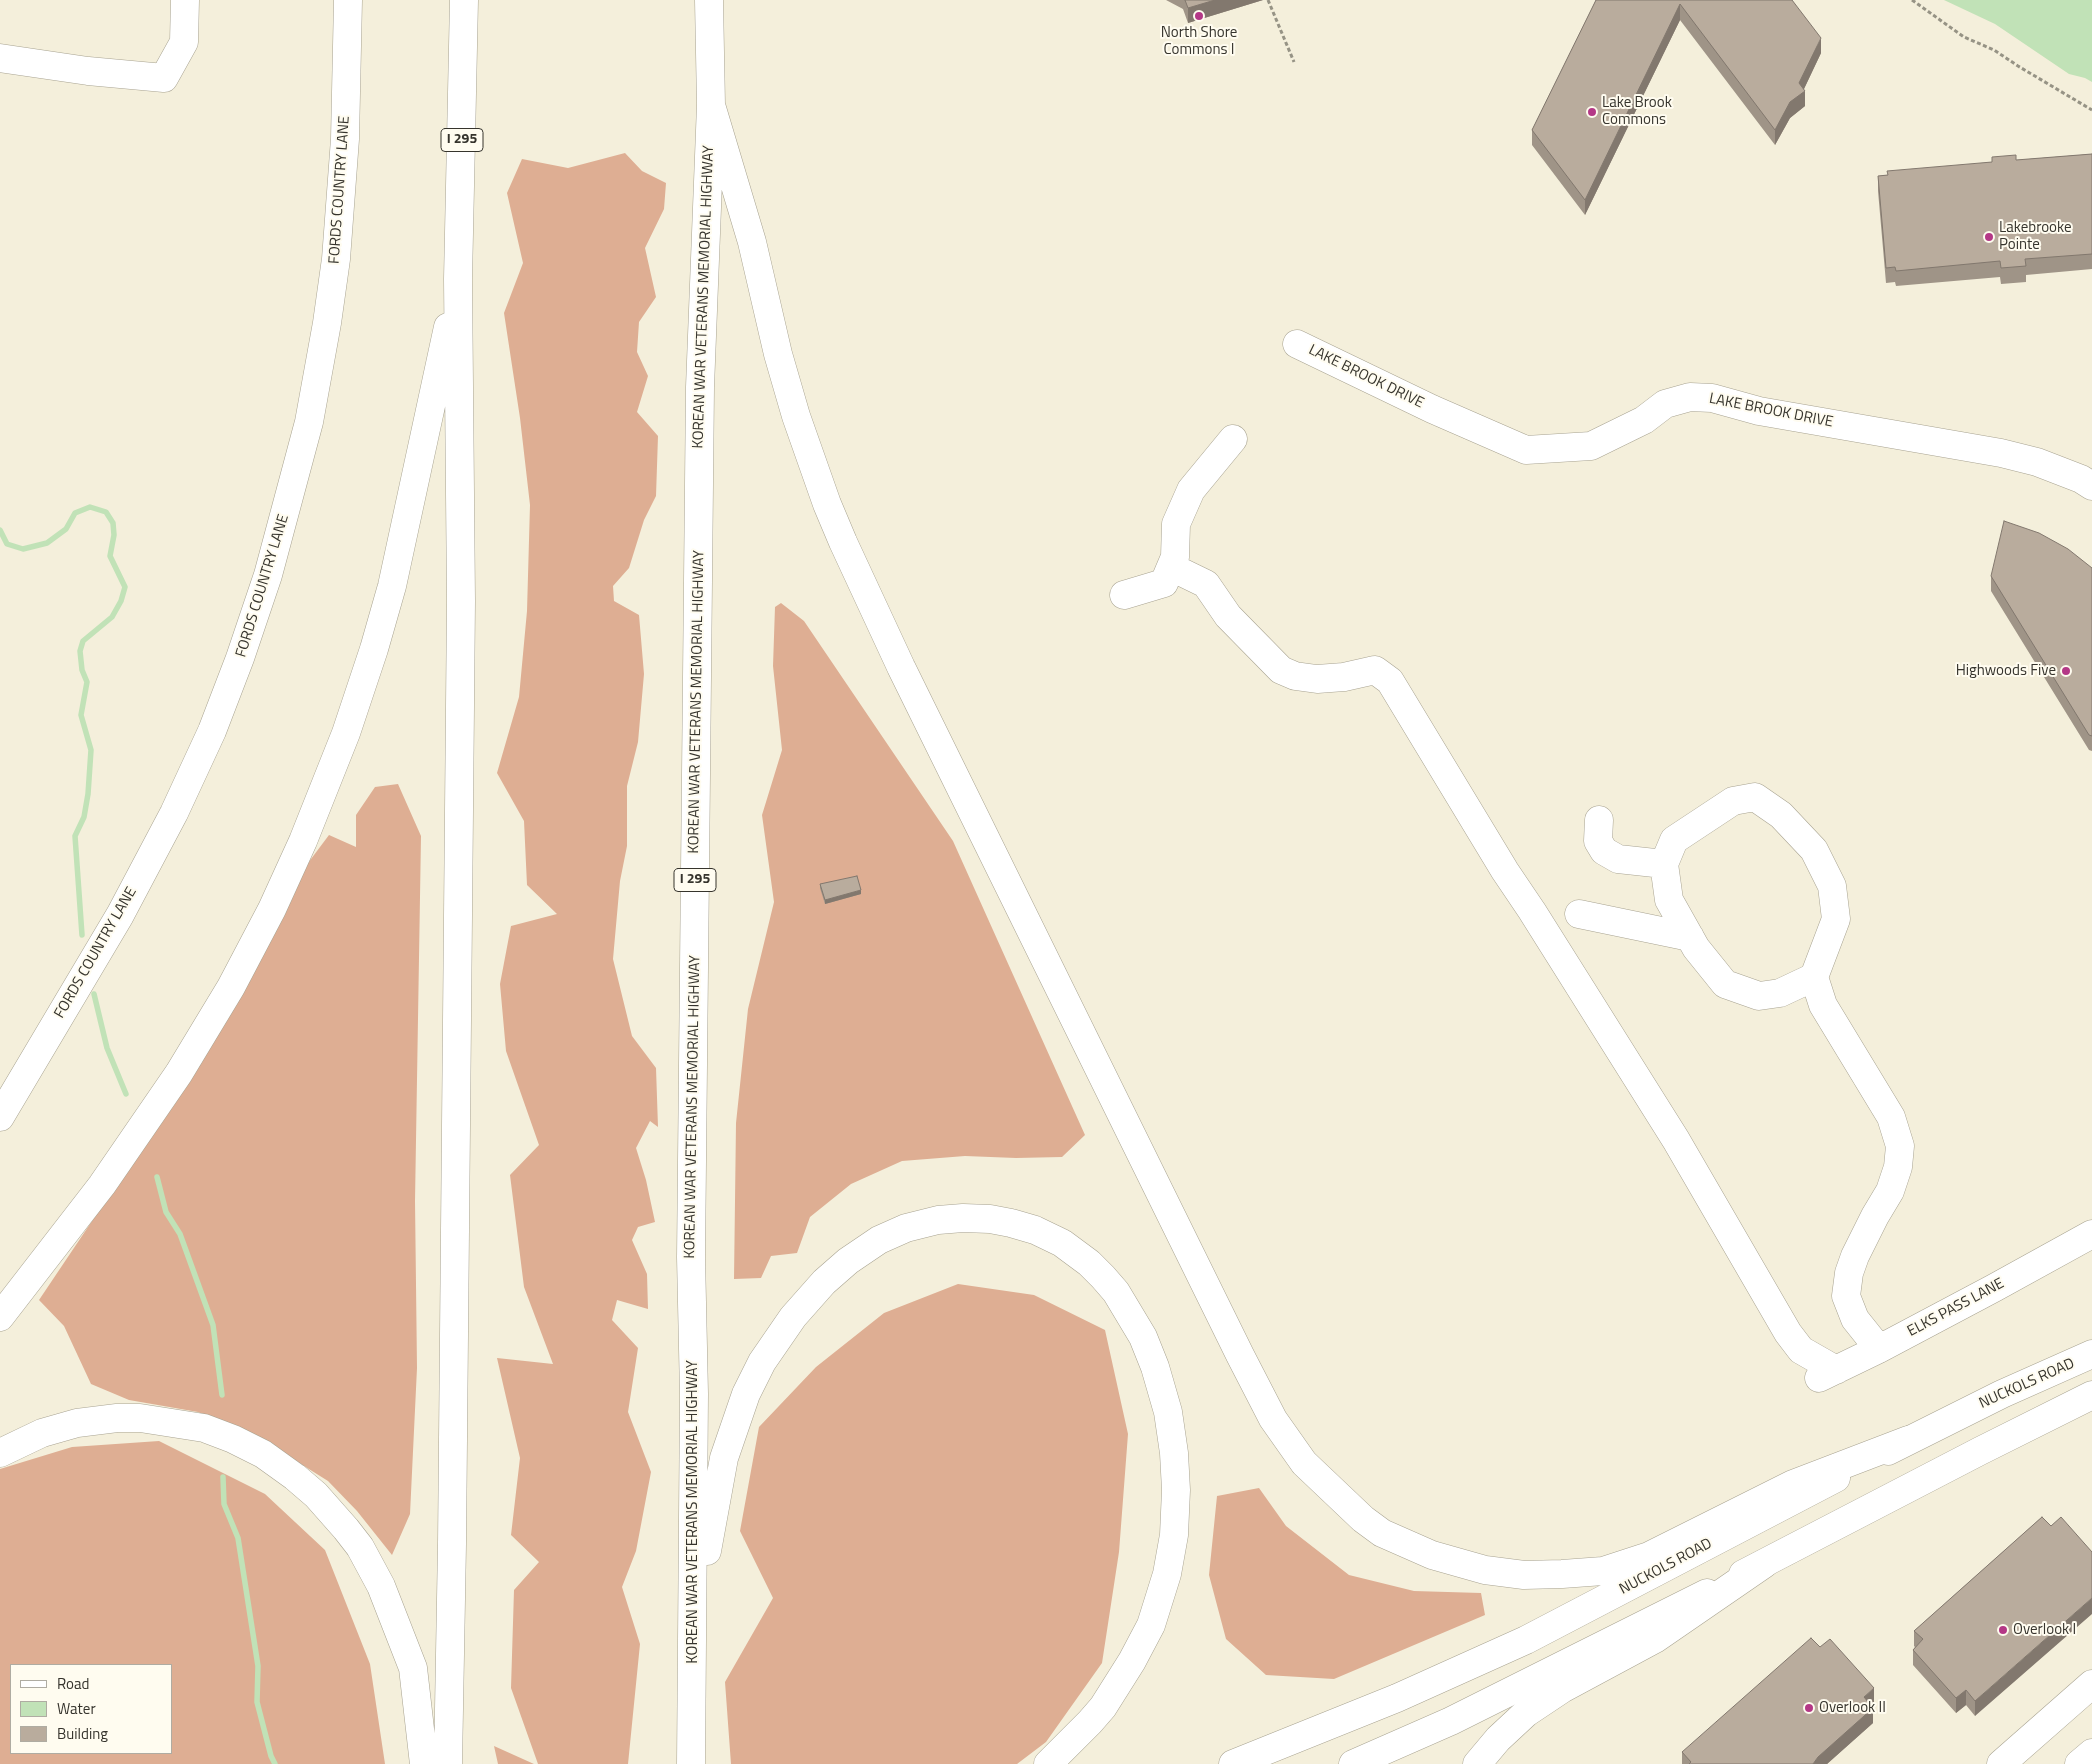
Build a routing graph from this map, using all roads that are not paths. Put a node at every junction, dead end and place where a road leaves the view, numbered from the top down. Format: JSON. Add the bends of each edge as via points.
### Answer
{"nodes":[{"id":1,"x":185,"y":0,"type":"edge"},
{"id":2,"x":348,"y":0,"type":"edge"},
{"id":3,"x":464,"y":0,"type":"edge"},
{"id":4,"x":710,"y":0,"type":"edge"},
{"id":5,"x":0,"y":58,"type":"edge"},
{"id":6,"x":711,"y":105,"type":"junction"},
{"id":7,"x":458,"y":279,"type":"junction"},
{"id":8,"x":1298,"y":344,"type":"dead end"},
{"id":9,"x":1233,"y":439,"type":"dead end"},
{"id":10,"x":2092,"y":486,"type":"edge"},
{"id":11,"x":1171,"y":567,"type":"junction"},
{"id":12,"x":1124,"y":595,"type":"dead end"},
{"id":13,"x":1599,"y":820,"type":"dead end"},
{"id":14,"x":1664,"y":864,"type":"junction"},
{"id":15,"x":1579,"y":914,"type":"dead end"},
{"id":16,"x":1690,"y":937,"type":"junction"},
{"id":17,"x":1814,"y":977,"type":"junction"},
{"id":18,"x":0,"y":1117,"type":"edge"},
{"id":19,"x":2092,"y":1234,"type":"edge"},
{"id":20,"x":0,"y":1317,"type":"edge"},
{"id":21,"x":1879,"y":1349,"type":"junction"},
{"id":22,"x":2092,"y":1354,"type":"edge"},
{"id":23,"x":2092,"y":1395,"type":"edge"},
{"id":24,"x":1908,"y":1440,"type":"junction"},
{"id":25,"x":0,"y":1453,"type":"edge"},
{"id":26,"x":1764,"y":1564,"type":"junction"},
{"id":27,"x":2092,"y":1684,"type":"edge"},
{"id":28,"x":2092,"y":1752,"type":"edge"},
{"id":29,"x":691,"y":1762,"type":"edge"},
{"id":30,"x":424,"y":1764,"type":"edge"},
{"id":31,"x":448,"y":1764,"type":"edge"},
{"id":32,"x":1048,"y":1764,"type":"edge"},
{"id":33,"x":1233,"y":1764,"type":"edge"},
{"id":34,"x":1353,"y":1764,"type":"edge"},
{"id":35,"x":1478,"y":1764,"type":"edge"},
{"id":36,"x":2000,"y":1764,"type":"edge"},
{"id":37,"x":2079,"y":1764,"type":"edge"}],
"edges":[{"from":1,"to":5,"type":"main road","via":[[184,42],[164,78]]},
{"from":2,"to":18,"type":"main road","name":"FORDS COUNTRY LANE","via":[[345,138],[336,259],[309,422],[268,575],[216,722],[174,813],[120,915]]},
{"from":3,"to":7,"type":"main road","number":"I 295"},
{"from":4,"to":6,"type":"main road","name":"KOREAN WAR VETERANS MEMORIAL HIGHWAY","number":"I 295"},
{"from":6,"to":24,"type":"main road","via":[[752,242],[796,416],[843,542],[901,667],[1244,1363],[1273,1419],[1304,1463],[1369,1524],[1432,1555],[1485,1570],[1562,1574],[1603,1571],[1649,1556],[1793,1484]]},
{"from":6,"to":29,"type":"main road","name":"KOREAN WAR VETERANS MEMORIAL HIGHWAY","number":"I 295","via":[[700,387],[691,1257],[694,1394]]},
{"from":7,"to":20,"type":"main road","via":[[392,586],[346,733],[304,841],[231,986],[179,1073],[102,1186]]},
{"from":7,"to":31,"type":"main road","number":"I 295","via":[[462,601]]},
{"from":8,"to":10,"type":"main road","name":"LAKE BROOK DRIVE","via":[[1526,450],[1591,446],[1644,420],[1666,404],[1690,397],[1712,398],[1759,411],[2001,453],[2038,462]]},
{"from":9,"to":11,"type":"main road","via":[[1191,490],[1176,524],[1176,556]]},
{"from":11,"to":12,"type":"main road","via":[[1164,583]]},
{"from":11,"to":21,"type":"main road","name":"ELKS PASS LANE","via":[[1206,584],[1228,616],[1281,670],[1317,679],[1375,670],[1390,681],[1505,871],[1676,1140],[1788,1333],[1827,1374]]},
{"from":13,"to":14,"type":"main road","via":[[1598,841],[1604,851],[1618,859]]},
{"from":14,"to":16,"type":"main road","via":[[1669,900]]},
{"from":14,"to":17,"type":"main road","via":[[1674,840],[1733,801],[1755,797],[1781,815],[1814,850],[1832,886],[1836,919]]},
{"from":15,"to":16,"type":"main road"},
{"from":16,"to":17,"type":"main road","via":[[1725,984],[1759,996],[1780,993]]},
{"from":17,"to":21,"type":"main road","via":[[1824,1005],[1891,1117],[1900,1146],[1898,1167],[1890,1190],[1855,1256],[1846,1296],[1855,1319]]},
{"from":19,"to":21,"type":"main road","name":"ELKS PASS LANE"},
{"from":22,"to":24,"type":"main road","name":"NUCKOLS ROAD"},
{"from":23,"to":26,"type":"main road"},
{"from":24,"to":33,"type":"main road","name":"NUCKOLS ROAD","via":[[1526,1640],[1397,1698]]},
{"from":25,"to":30,"type":"main road","via":[[42,1433],[76,1424],[140,1418],[188,1425],[220,1434],[263,1454],[295,1477],[346,1529],[360,1547],[381,1586],[413,1668]]},
{"from":26,"to":34,"type":"main road","via":[[1451,1721]]},
{"from":26,"to":35,"type":"main road","via":[[1655,1639],[1562,1688],[1498,1739]]},
{"from":27,"to":36,"type":"main road"},
{"from":28,"to":37,"type":"main road"},
{"from":29,"to":32,"type":"main road","via":[[707,1542],[724,1458],[740,1410],[762,1362],[793,1316],[824,1282],[860,1251],[911,1227],[963,1218],[990,1219],[1035,1230],[1089,1262],[1116,1292],[1143,1337],[1155,1367],[1171,1428],[1176,1490],[1174,1535],[1167,1574],[1151,1625],[1103,1707]]}]}
